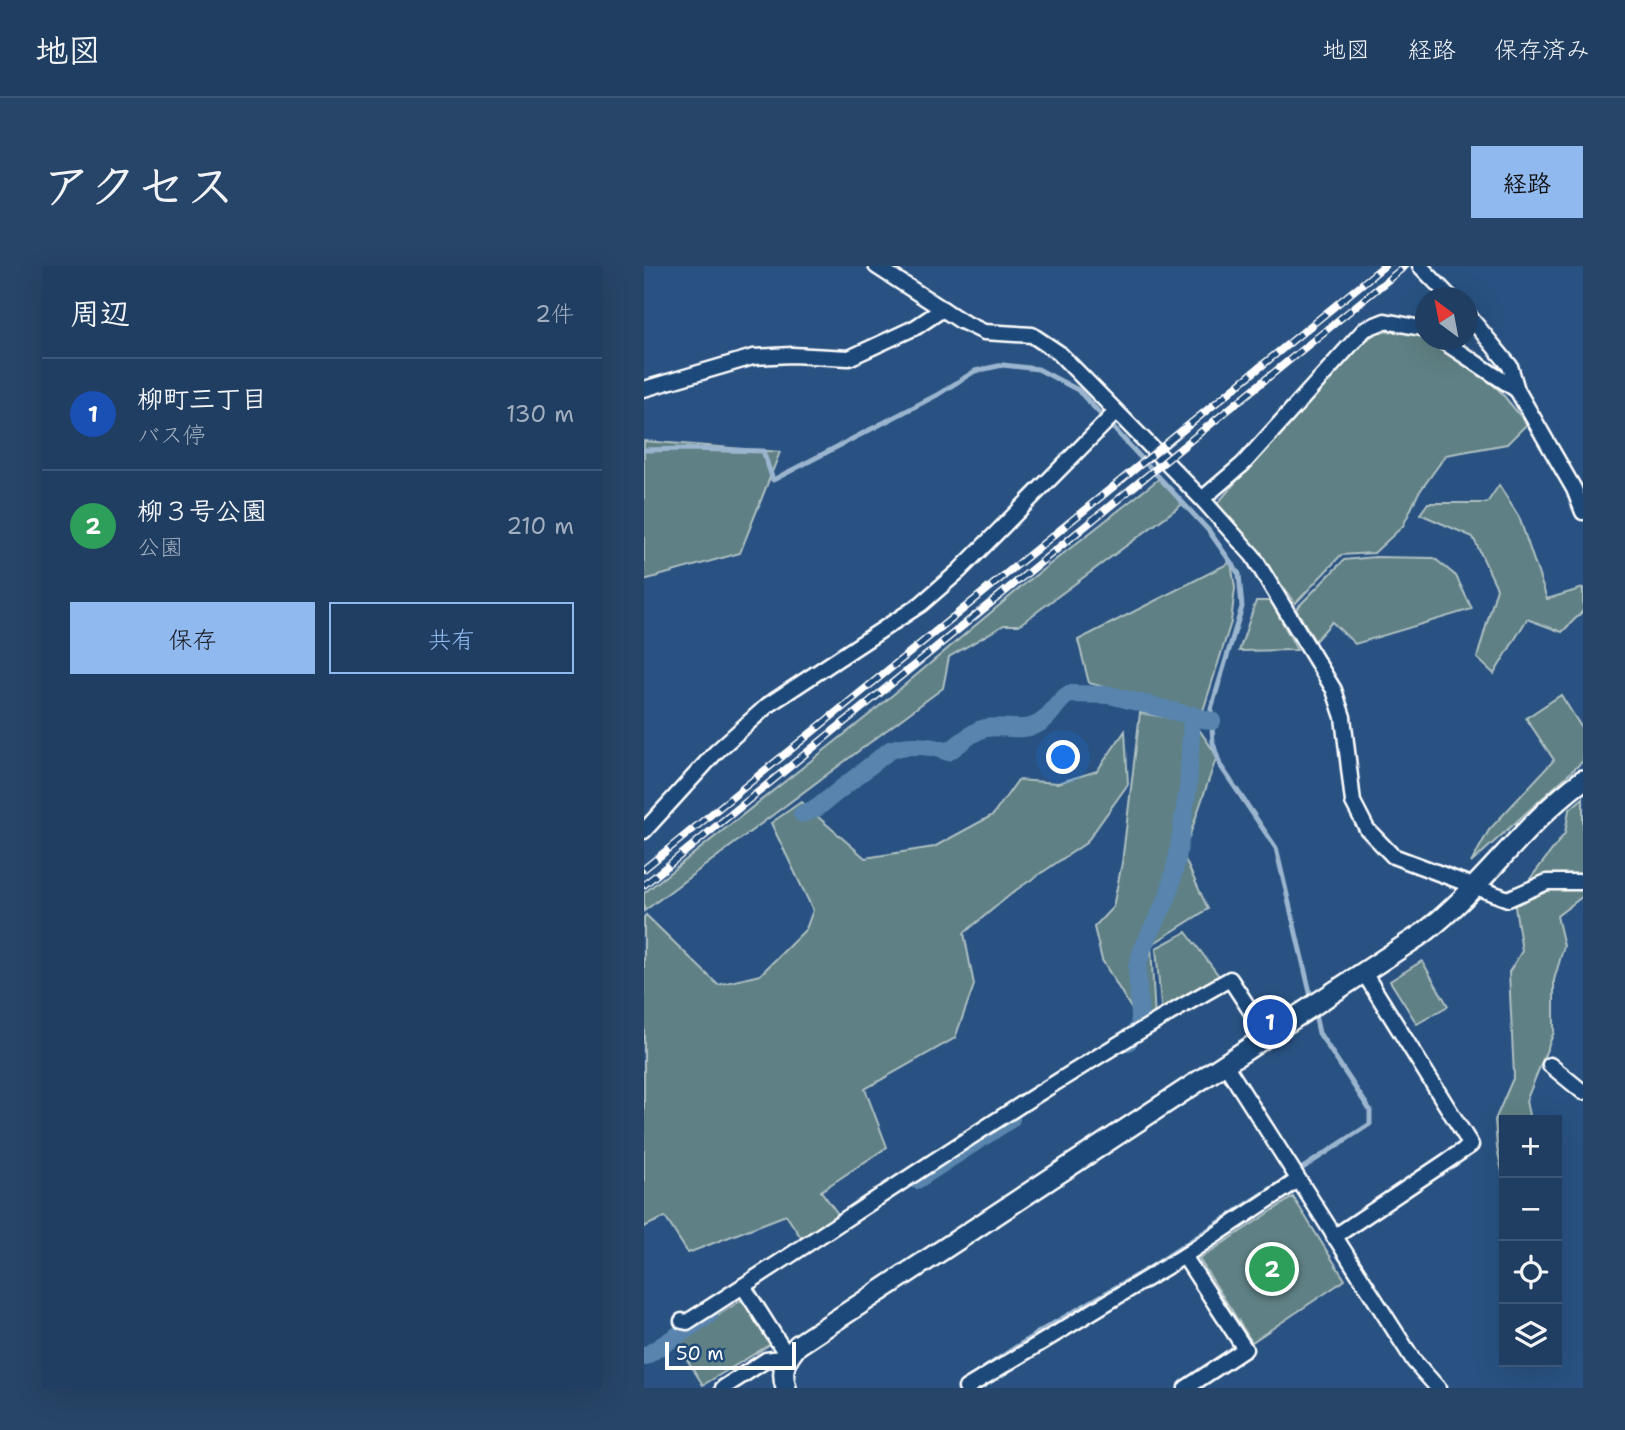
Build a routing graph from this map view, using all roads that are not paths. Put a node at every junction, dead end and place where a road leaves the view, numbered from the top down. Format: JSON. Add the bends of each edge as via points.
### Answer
{"nodes":[{"id":1,"x":876,"y":266,"type":"edge"},
{"id":2,"x":1420,"y":266,"type":"edge"},
{"id":3,"x":1440,"y":287,"type":"edge"},
{"id":4,"x":943,"y":309,"type":"junction"},
{"id":5,"x":1415,"y":327,"type":"edge"},
{"id":6,"x":1478,"y":327,"type":"edge"},
{"id":7,"x":1456,"y":350,"type":"edge"},
{"id":8,"x":644,"y":389,"type":"edge"},
{"id":9,"x":1517,"y":390,"type":"junction"},
{"id":10,"x":1116,"y":412,"type":"junction"},
{"id":11,"x":1579,"y":487,"type":"edge"},
{"id":12,"x":1202,"y":499,"type":"junction"},
{"id":13,"x":1583,"y":512,"type":"edge"},
{"id":14,"x":1583,"y":780,"type":"edge"},
{"id":15,"x":644,"y":831,"type":"edge"},
{"id":16,"x":1583,"y":882,"type":"edge"},
{"id":17,"x":1475,"y":888,"type":"junction"},
{"id":18,"x":1364,"y":974,"type":"junction"},
{"id":19,"x":1267,"y":1036,"type":"junction"},
{"id":20,"x":1225,"y":1063,"type":"junction"},
{"id":21,"x":1550,"y":1065,"type":"dead end"},
{"id":22,"x":1583,"y":1092,"type":"edge"},
{"id":23,"x":1298,"y":1180,"type":"junction"},
{"id":24,"x":1334,"y":1237,"type":"junction"},
{"id":25,"x":1184,"y":1256,"type":"junction"},
{"id":26,"x":743,"y":1286,"type":"junction"},
{"id":27,"x":682,"y":1321,"type":"dead end"},
{"id":28,"x":788,"y":1357,"type":"junction"},
{"id":29,"x":723,"y":1388,"type":"edge"},
{"id":30,"x":786,"y":1388,"type":"edge"},
{"id":31,"x":966,"y":1388,"type":"edge"},
{"id":32,"x":1186,"y":1388,"type":"edge"},
{"id":33,"x":1438,"y":1388,"type":"edge"}],
"edges":[{"from":1,"to":4,"type":"street"},
{"from":2,"to":3,"type":"street"},
{"from":4,"to":8,"type":"street","via":[[849,358],[753,357]]},
{"from":4,"to":10,"type":"street","via":[[984,332],[1032,335],[1059,353]]},
{"from":5,"to":12,"type":"street","via":[[1385,321],[1366,329],[1243,464]]},
{"from":6,"to":9,"type":"street","via":[[1510,366]]},
{"from":7,"to":9,"type":"street"},
{"from":9,"to":11,"type":"street"},
{"from":10,"to":12,"type":"street"},
{"from":10,"to":15,"type":"street","via":[[921,604],[768,705],[716,752]]},
{"from":11,"to":13,"type":"street"},
{"from":12,"to":17,"type":"street","via":[[1253,556],[1334,690],[1343,717],[1353,802],[1367,829],[1393,856]]},
{"from":14,"to":17,"type":"street","via":[[1556,800]]},
{"from":16,"to":17,"type":"street","via":[[1547,882],[1508,899]]},
{"from":17,"to":18,"type":"street","via":[[1450,913]]},
{"from":18,"to":19,"type":"street"},
{"from":18,"to":24,"type":"street","via":[[1471,1145]]},
{"from":19,"to":20,"type":"street"},
{"from":19,"to":26,"type":"street","via":[[1230,979],[1090,1060]]},
{"from":20,"to":23,"type":"street"},
{"from":20,"to":28,"type":"street","via":[[799,1345]]},
{"from":21,"to":22,"type":"street"},
{"from":23,"to":24,"type":"street"},
{"from":23,"to":25,"type":"street"},
{"from":24,"to":33,"type":"street","via":[[1414,1361]]},
{"from":25,"to":31,"type":"street"},
{"from":25,"to":32,"type":"street","via":[[1245,1349]]},
{"from":26,"to":27,"type":"street"},
{"from":26,"to":28,"type":"street"},
{"from":28,"to":29,"type":"street","via":[[766,1360]]},
{"from":28,"to":30,"type":"street","via":[[782,1376]]}]}
